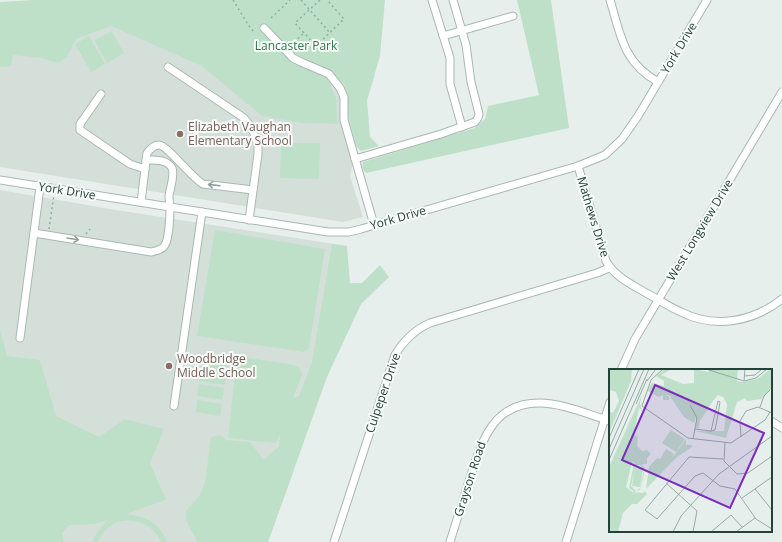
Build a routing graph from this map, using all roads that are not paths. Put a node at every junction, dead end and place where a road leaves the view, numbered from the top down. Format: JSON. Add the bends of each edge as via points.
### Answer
{"nodes":[{"id":1,"x":432,"y":0,"type":"edge"},
{"id":2,"x":453,"y":0,"type":"edge"},
{"id":3,"x":610,"y":0,"type":"edge"},
{"id":4,"x":707,"y":0,"type":"edge"},
{"id":5,"x":513,"y":16,"type":"dead end"},
{"id":6,"x":264,"y":28,"type":"dead end"},
{"id":7,"x":462,"y":31,"type":"junction"},
{"id":8,"x":443,"y":36,"type":"junction"},
{"id":9,"x":168,"y":68,"type":"dead end"},
{"id":10,"x":658,"y":82,"type":"junction"},
{"id":11,"x":782,"y":92,"type":"edge"},
{"id":12,"x":100,"y":94,"type":"dead end"},
{"id":13,"x":462,"y":127,"type":"junction"},
{"id":14,"x":146,"y":156,"type":"junction"},
{"id":15,"x":355,"y":158,"type":"junction"},
{"id":16,"x":578,"y":166,"type":"junction"},
{"id":17,"x":145,"y":169,"type":"junction"},
{"id":18,"x":0,"y":180,"type":"edge"},
{"id":19,"x":40,"y":187,"type":"junction"},
{"id":20,"x":253,"y":190,"type":"junction"},
{"id":21,"x":141,"y":202,"type":"junction"},
{"id":22,"x":170,"y":207,"type":"junction"},
{"id":23,"x":202,"y":212,"type":"junction"},
{"id":24,"x":249,"y":220,"type":"junction"},
{"id":25,"x":374,"y":225,"type":"junction"},
{"id":26,"x":34,"y":233,"type":"junction"},
{"id":27,"x":609,"y":268,"type":"junction"},
{"id":28,"x":782,"y":299,"type":"edge"},
{"id":29,"x":658,"y":300,"type":"junction"},
{"id":30,"x":20,"y":338,"type":"dead end"},
{"id":31,"x":621,"y":369,"type":"edge"},
{"id":32,"x":174,"y":406,"type":"dead end"},
{"id":33,"x":609,"y":408,"type":"edge"},
{"id":34,"x":607,"y":420,"type":"edge"},
{"id":35,"x":772,"y":423,"type":"edge"},
{"id":36,"x":782,"y":428,"type":"edge"},
{"id":37,"x":334,"y":542,"type":"edge"},
{"id":38,"x":450,"y":542,"type":"edge"},
{"id":39,"x":566,"y":542,"type":"edge"}],
"edges":[{"from":1,"to":8,"type":"street"},
{"from":2,"to":7,"type":"street"},
{"from":3,"to":10,"type":"street","via":[[626,51],[641,70]]},
{"from":4,"to":10,"type":"street","name":"York Drive"},
{"from":5,"to":7,"type":"street"},
{"from":6,"to":15,"type":"street","via":[[293,58],[329,74],[339,84],[343,94],[344,117]]},
{"from":7,"to":8,"type":"street"},
{"from":7,"to":13,"type":"street","via":[[479,114],[475,122]]},
{"from":8,"to":13,"type":"street","via":[[450,58],[450,84]]},
{"from":9,"to":20,"type":"street","via":[[244,118],[252,128],[258,154]]},
{"from":10,"to":16,"type":"street","name":"York Drive","via":[[619,143],[605,155]]},
{"from":11,"to":29,"type":"street","name":"West Longview Drive"},
{"from":12,"to":17,"type":"street","via":[[80,124],[80,130],[130,164]]},
{"from":13,"to":15,"type":"street"},
{"from":14,"to":17,"type":"street"},
{"from":20,"to":14,"type":"street","one_way":true,"via":[[203,184],[165,147],[152,147]]},
{"from":14,"to":22,"type":"street","via":[[163,161],[172,168]]},
{"from":15,"to":25,"type":"street"},
{"from":16,"to":25,"type":"street","name":"York Drive"},
{"from":16,"to":27,"type":"street","name":"Mathews Drive"},
{"from":17,"to":21,"type":"street"},
{"from":18,"to":19,"type":"street","name":"York Drive"},
{"from":19,"to":21,"type":"street","name":"York Drive"},
{"from":19,"to":26,"type":"street"},
{"from":20,"to":24,"type":"street"},
{"from":21,"to":22,"type":"street","name":"York Drive"},
{"from":22,"to":23,"type":"street","name":"York Drive"},
{"from":26,"to":22,"type":"street","one_way":true,"via":[[151,252],[164,247],[166,243]]},
{"from":23,"to":24,"type":"street","name":"York Drive"},
{"from":23,"to":32,"type":"street"},
{"from":24,"to":25,"type":"street","name":"York Drive","via":[[340,233]]},
{"from":26,"to":30,"type":"street"},
{"from":27,"to":29,"type":"street","name":"Mathews Drive","via":[[620,278]]},
{"from":27,"to":37,"type":"street","name":"Culpeper Drive","via":[[430,323],[406,338],[395,355]]},
{"from":28,"to":29,"type":"street","name":"Mathews Drive","via":[[751,316],[720,322],[694,318]]},
{"from":29,"to":31,"type":"street","name":"West Longview Drive","via":[[628,352]]},
{"from":33,"to":34,"type":"street"},
{"from":34,"to":38,"type":"street","name":"Grayson Road","via":[[540,403],[522,405],[498,419],[482,442]]},
{"from":34,"to":39,"type":"street"},
{"from":35,"to":36,"type":"street"}]}
